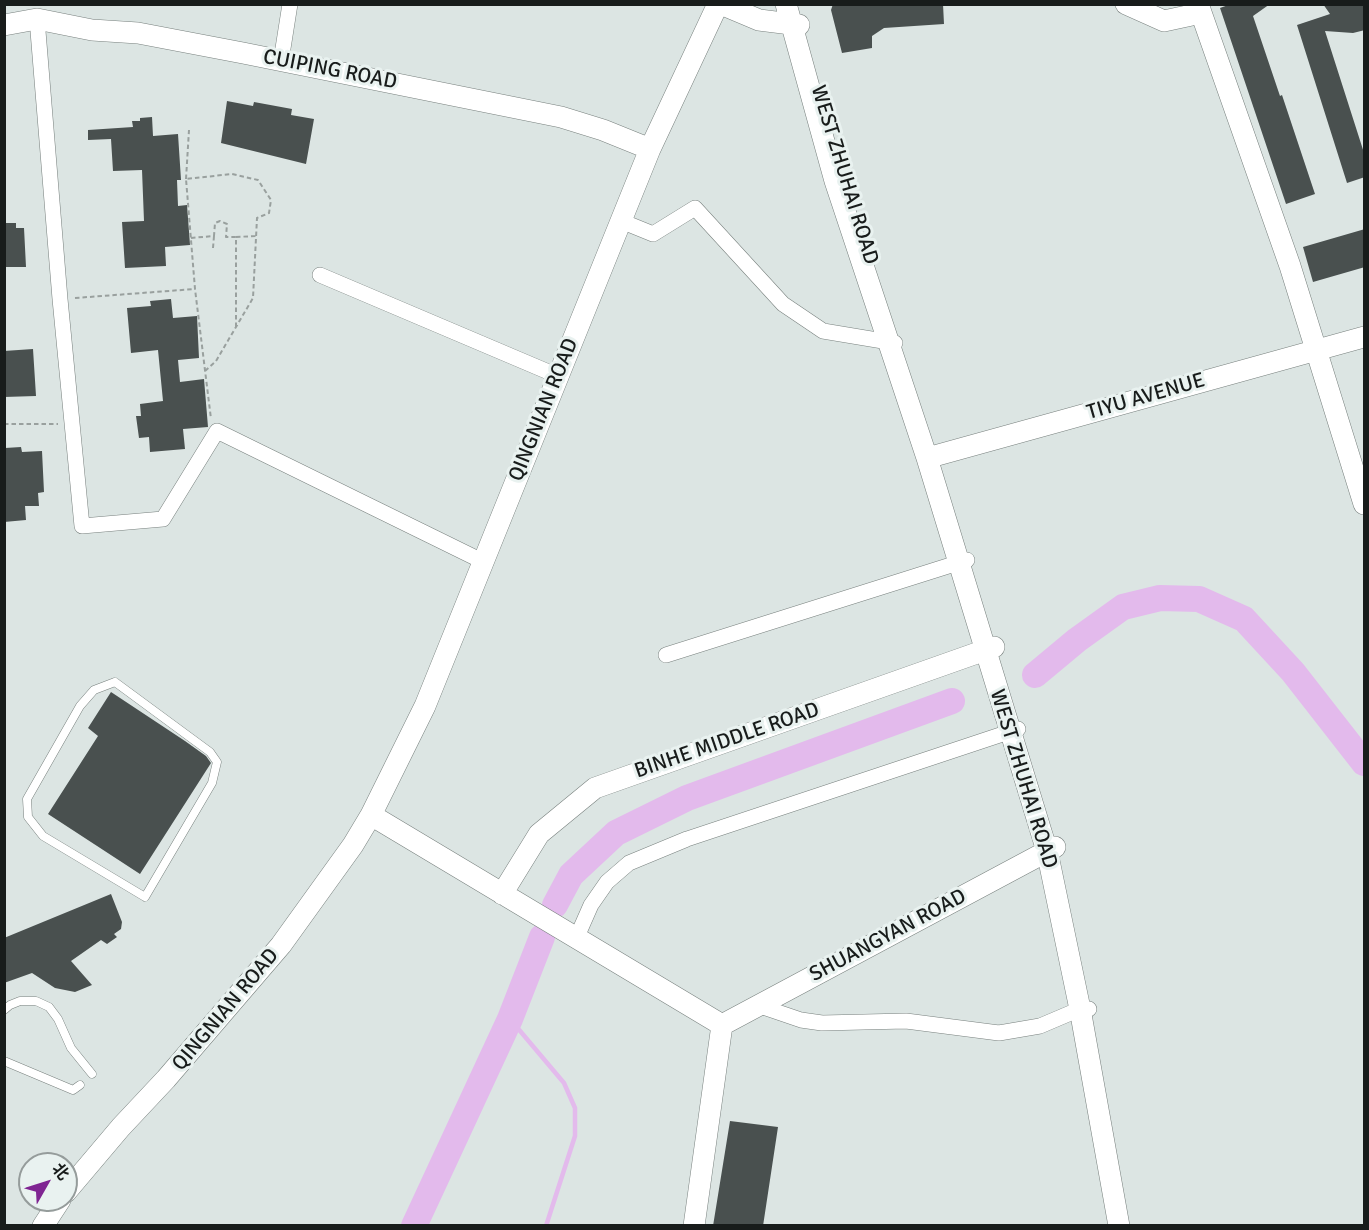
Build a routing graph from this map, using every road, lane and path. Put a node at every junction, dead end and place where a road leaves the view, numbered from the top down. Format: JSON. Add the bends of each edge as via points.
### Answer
{"nodes":[{"id":1,"x":290,"y":4,"type":"edge"},
{"id":2,"x":720,"y":4,"type":"edge"},
{"id":3,"x":1126,"y":4,"type":"edge"},
{"id":4,"x":1200,"y":9,"type":"edge"},
{"id":5,"x":792,"y":14,"type":"edge"},
{"id":6,"x":37,"y":19,"type":"junction"},
{"id":7,"x":4,"y":25,"type":"edge"},
{"id":8,"x":281,"y":61,"type":"junction"},
{"id":9,"x":189,"y":130,"type":"dead end"},
{"id":10,"x":650,"y":149,"type":"junction"},
{"id":11,"x":186,"y":179,"type":"junction"},
{"id":12,"x":621,"y":221,"type":"junction"},
{"id":13,"x":214,"y":236,"type":"junction"},
{"id":14,"x":256,"y":236,"type":"junction"},
{"id":15,"x":236,"y":237,"type":"junction"},
{"id":16,"x":191,"y":238,"type":"junction"},
{"id":17,"x":213,"y":248,"type":"dead end"},
{"id":18,"x":320,"y":275,"type":"dead end"},
{"id":19,"x":195,"y":289,"type":"junction"},
{"id":20,"x":60,"y":299,"type":"junction"},
{"id":21,"x":236,"y":327,"type":"junction"},
{"id":22,"x":1365,"y":337,"type":"edge"},
{"id":23,"x":893,"y":343,"type":"junction"},
{"id":24,"x":1316,"y":349,"type":"junction"},
{"id":25,"x":205,"y":371,"type":"junction"},
{"id":26,"x":558,"y":376,"type":"junction"},
{"id":27,"x":211,"y":420,"type":"dead end"},
{"id":28,"x":4,"y":424,"type":"edge"},
{"id":29,"x":73,"y":424,"type":"junction"},
{"id":30,"x":931,"y":457,"type":"junction"},
{"id":31,"x":1365,"y":504,"type":"edge"},
{"id":32,"x":482,"y":561,"type":"junction"},
{"id":33,"x":963,"y":561,"type":"junction"},
{"id":34,"x":989,"y":649,"type":"junction"},
{"id":35,"x":666,"y":655,"type":"dead end"},
{"id":36,"x":1014,"y":730,"type":"junction"},
{"id":37,"x":371,"y":815,"type":"junction"},
{"id":38,"x":1051,"y":849,"type":"junction"},
{"id":39,"x":502,"y":894,"type":"junction"},
{"id":40,"x":145,"y":897,"type":"joint"},
{"id":41,"x":576,"y":939,"type":"junction"},
{"id":42,"x":758,"y":1005,"type":"junction"},
{"id":43,"x":1085,"y":1009,"type":"junction"},
{"id":44,"x":4,"y":1010,"type":"edge"},
{"id":45,"x":722,"y":1025,"type":"junction"},
{"id":46,"x":4,"y":1061,"type":"edge"},
{"id":47,"x":92,"y":1074,"type":"dead end"},
{"id":48,"x":80,"y":1085,"type":"dead end"},
{"id":49,"x":78,"y":1178,"type":"edge"},
{"id":50,"x":52,"y":1212,"type":"edge"},
{"id":51,"x":43,"y":1226,"type":"edge"},
{"id":52,"x":694,"y":1226,"type":"edge"},
{"id":53,"x":1119,"y":1226,"type":"edge"},
{"id":54,"x":1128,"y":1226,"type":"edge"}],
"edges":[{"from":1,"to":8,"type":"street"},
{"from":2,"to":5,"type":"street","via":[[759,20]]},
{"from":2,"to":10,"type":"street","name":"QINGNIAN ROAD"},
{"from":3,"to":4,"type":"street","via":[[1164,21]]},
{"from":4,"to":24,"type":"street"},
{"from":5,"to":23,"type":"street","name":"WEST ZHUHAI ROAD","via":[[835,182]]},
{"from":6,"to":7,"type":"street","name":"CUIPING ROAD"},
{"from":6,"to":8,"type":"street","name":"CUIPING ROAD","via":[[92,30],[138,33]]},
{"from":6,"to":20,"type":"street"},
{"from":8,"to":10,"type":"street","name":"CUIPING ROAD","via":[[561,117]]},
{"from":9,"to":11,"type":"path"},
{"from":10,"to":12,"type":"street","name":"QINGNIAN ROAD"},
{"from":11,"to":14,"type":"path","via":[[232,174],[258,180],[271,200],[269,213],[257,218]]},
{"from":11,"to":16,"type":"path"},
{"from":12,"to":23,"type":"street","via":[[653,234],[695,208],[783,304],[824,331]]},
{"from":12,"to":26,"type":"street","name":"QINGNIAN ROAD"},
{"from":13,"to":15,"type":"path","via":[[215,224],[220,221],[227,224],[226,237]]},
{"from":13,"to":16,"type":"path"},
{"from":13,"to":17,"type":"path"},
{"from":14,"to":15,"type":"path"},
{"from":14,"to":21,"type":"path","via":[[253,298]]},
{"from":15,"to":21,"type":"path"},
{"from":16,"to":19,"type":"path"},
{"from":18,"to":26,"type":"street"},
{"from":19,"to":20,"type":"path"},
{"from":19,"to":25,"type":"path"},
{"from":20,"to":29,"type":"street"},
{"from":21,"to":25,"type":"path","via":[[216,361]]},
{"from":22,"to":24,"type":"street","name":"TIYU AVENUE"},
{"from":23,"to":30,"type":"street","name":"WEST ZHUHAI ROAD"},
{"from":24,"to":30,"type":"street","name":"TIYU AVENUE"},
{"from":24,"to":31,"type":"street"},
{"from":25,"to":27,"type":"path"},
{"from":26,"to":32,"type":"street","name":"QINGNIAN ROAD"},
{"from":28,"to":29,"type":"path"},
{"from":29,"to":32,"type":"street","via":[[82,526],[163,519],[218,431]]},
{"from":30,"to":33,"type":"street","name":"WEST ZHUHAI ROAD"},
{"from":32,"to":37,"type":"street","name":"QINGNIAN ROAD","via":[[425,706]]},
{"from":33,"to":34,"type":"street","name":"WEST ZHUHAI ROAD"},
{"from":33,"to":35,"type":"street"},
{"from":34,"to":36,"type":"street","name":"WEST ZHUHAI ROAD"},
{"from":34,"to":39,"type":"street","name":"BINHE MIDDLE ROAD","via":[[595,788],[539,834]]},
{"from":36,"to":38,"type":"street","name":"WEST ZHUHAI ROAD"},
{"from":36,"to":41,"type":"street","via":[[687,839],[629,863],[607,882],[591,905]]},
{"from":37,"to":39,"type":"street"},
{"from":37,"to":49,"type":"street","name":"QINGNIAN ROAD","via":[[281,945]]},
{"from":38,"to":42,"type":"street","name":"SHUANGYAN ROAD"},
{"from":38,"to":43,"type":"street","name":"WEST ZHUHAI ROAD"},
{"from":39,"to":41,"type":"street"},
{"from":40,"to":40,"type":"lane","via":[[212,783],[217,762],[210,752],[114,682],[94,690],[80,706],[27,799],[28,817],[43,836]]},
{"from":41,"to":45,"type":"street"},
{"from":42,"to":43,"type":"street","via":[[822,1023],[906,1021],[999,1033],[1040,1026]]},
{"from":42,"to":45,"type":"street","name":"SHUANGYAN ROAD"},
{"from":43,"to":53,"type":"street","name":"WEST ZHUHAI ROAD"},
{"from":43,"to":54,"type":"street","name":"WEST ZHUHAI ROAD"},
{"from":44,"to":47,"type":"lane","via":[[20,1001],[36,1001],[49,1007],[71,1048]]},
{"from":45,"to":52,"type":"street"},
{"from":46,"to":48,"type":"lane","via":[[73,1090]]},
{"from":50,"to":51,"type":"street"}]}
